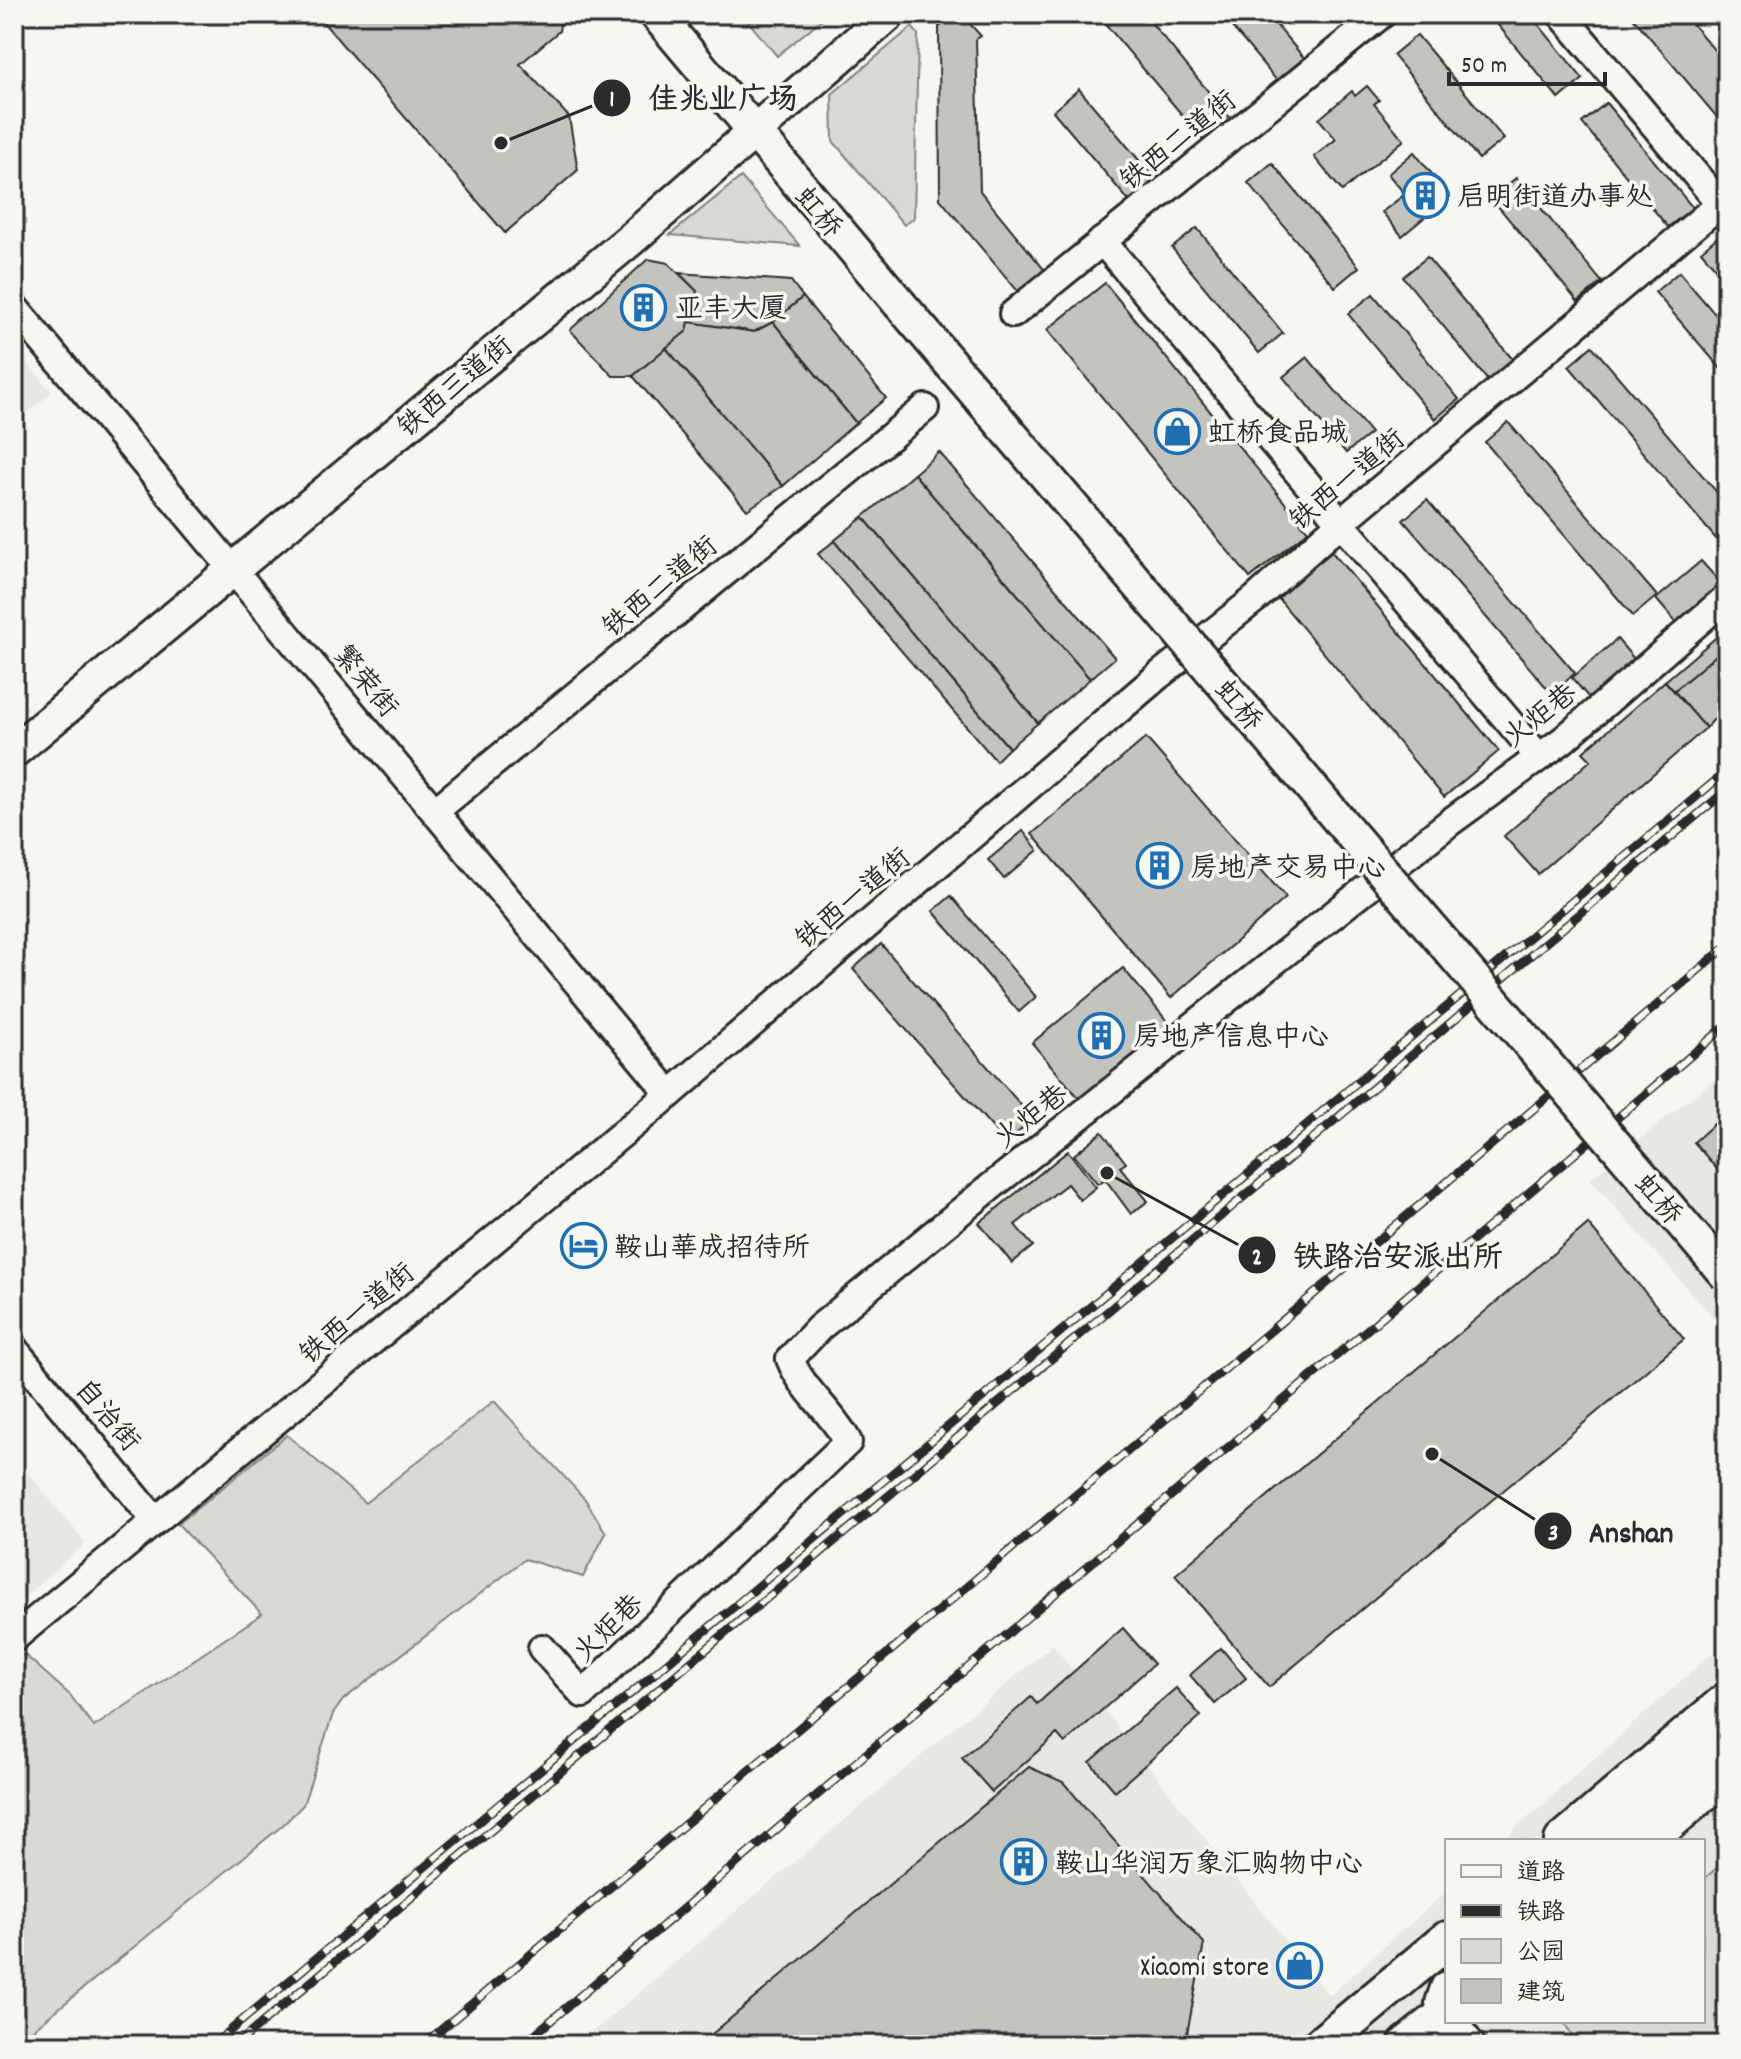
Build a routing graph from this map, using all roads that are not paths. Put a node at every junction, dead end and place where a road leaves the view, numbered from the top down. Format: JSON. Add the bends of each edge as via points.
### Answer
{"nodes":[{"id":1,"x":634,"y":14,"type":"edge"},
{"id":2,"x":656,"y":14,"type":"edge"},
{"id":3,"x":889,"y":14,"type":"edge"},
{"id":4,"x":1382,"y":14,"type":"edge"},
{"id":5,"x":1561,"y":14,"type":"edge"},
{"id":6,"x":748,"y":137,"type":"junction"},
{"id":7,"x":1725,"y":205,"type":"edge"},
{"id":8,"x":1102,"y":241,"type":"junction"},
{"id":9,"x":14,"y":307,"type":"edge"},
{"id":10,"x":1013,"y":314,"type":"dead end"},
{"id":11,"x":925,"y":408,"type":"dead end"},
{"id":12,"x":1339,"y":524,"type":"junction"},
{"id":13,"x":233,"y":569,"type":"junction"},
{"id":14,"x":1727,"y":597,"type":"edge"},
{"id":15,"x":14,"y":751,"type":"edge"},
{"id":16,"x":1538,"y":756,"type":"junction"},
{"id":17,"x":435,"y":811,"type":"junction"},
{"id":18,"x":670,"y":1094,"type":"junction"},
{"id":19,"x":1727,"y":1276,"type":"edge"},
{"id":20,"x":14,"y":1349,"type":"edge"},
{"id":21,"x":155,"y":1520,"type":"junction"},
{"id":22,"x":14,"y":1638,"type":"edge"},
{"id":23,"x":542,"y":1648,"type":"dead end"},
{"id":24,"x":1727,"y":1701,"type":"edge"},
{"id":25,"x":1727,"y":1734,"type":"edge"},
{"id":26,"x":1727,"y":1772,"type":"edge"},
{"id":27,"x":1565,"y":1839,"type":"edge"},
{"id":28,"x":1606,"y":1839,"type":"edge"},
{"id":29,"x":1649,"y":1839,"type":"edge"},
{"id":30,"x":1445,"y":1942,"type":"edge"},
{"id":31,"x":1445,"y":2013,"type":"edge"},
{"id":32,"x":1454,"y":2023,"type":"edge"},
{"id":33,"x":1321,"y":2045,"type":"edge"},
{"id":34,"x":1407,"y":2045,"type":"edge"},
{"id":35,"x":1468,"y":2045,"type":"edge"}],
"edges":[{"from":1,"to":6,"type":"main road"},
{"from":2,"to":6,"type":"main road"},
{"from":3,"to":6,"type":"main road","name":"铁西三道街"},
{"from":4,"to":8,"type":"street","name":"铁西二道街"},
{"from":5,"to":7,"type":"street"},
{"from":6,"to":13,"type":"main road","name":"铁西三道街"},
{"from":6,"to":19,"type":"main road","name":"虹桥","bridge":true,"via":[[899,303]]},
{"from":7,"to":12,"type":"street","name":"铁西一道街"},
{"from":8,"to":10,"type":"street","name":"铁西二道街"},
{"from":8,"to":12,"type":"street"},
{"from":9,"to":13,"type":"street","name":"繁荣街"},
{"from":11,"to":17,"type":"street","name":"铁西二道街"},
{"from":12,"to":16,"type":"street"},
{"from":12,"to":18,"type":"street","name":"铁西一道街"},
{"from":13,"to":15,"type":"main road","name":"铁西三道街"},
{"from":13,"to":17,"type":"street","name":"繁荣街"},
{"from":14,"to":16,"type":"street","name":"火炬巷"},
{"from":16,"to":23,"type":"street","name":"火炬巷","via":[[819,1328],[790,1359],[798,1378],[848,1442],[583,1694]]},
{"from":17,"to":18,"type":"street","name":"繁荣街"},
{"from":18,"to":21,"type":"street","name":"铁西一道街"},
{"from":20,"to":21,"type":"street","name":"自治街"},
{"from":21,"to":22,"type":"street","name":"铁西一道街"},
{"from":24,"to":27,"type":"highway"},
{"from":25,"to":28,"type":"main road"},
{"from":26,"to":29,"type":"highway"},
{"from":30,"to":33,"type":"highway"},
{"from":31,"to":34,"type":"highway"},
{"from":32,"to":35,"type":"main road"}]}
